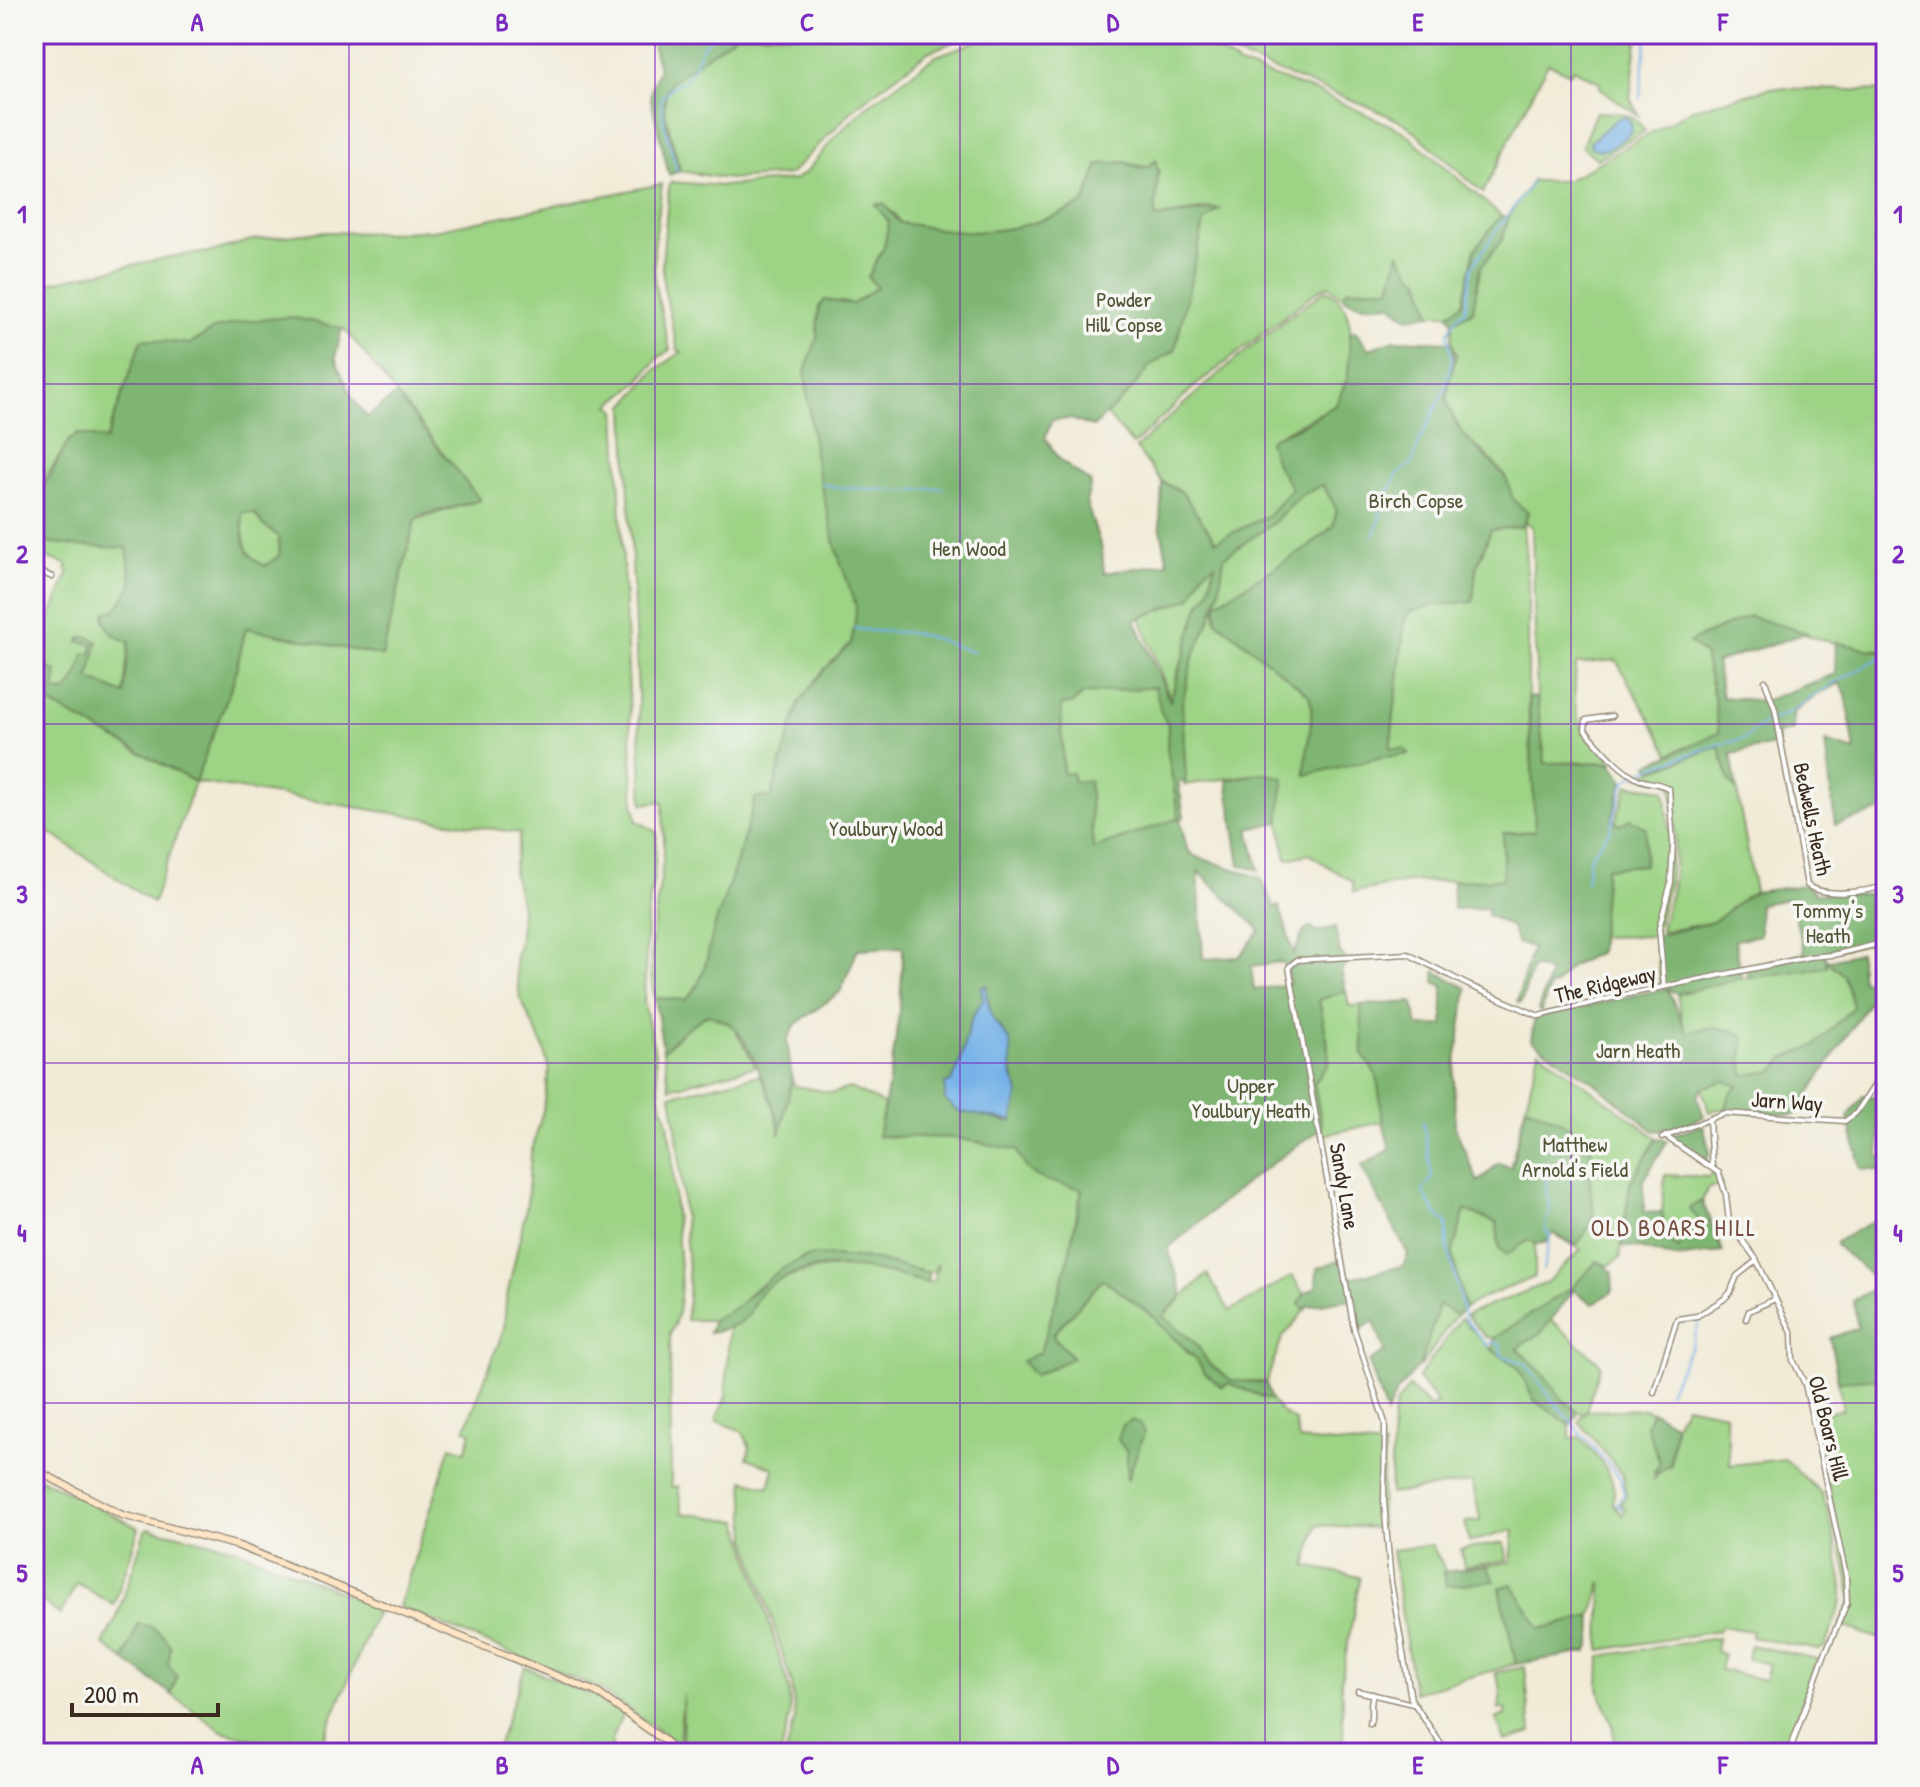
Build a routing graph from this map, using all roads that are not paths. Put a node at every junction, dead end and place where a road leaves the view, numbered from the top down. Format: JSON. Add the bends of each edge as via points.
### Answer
{"nodes":[{"id":1,"x":34,"y":569,"type":"edge"},
{"id":2,"x":52,"y":577,"type":"dead end"},
{"id":3,"x":34,"y":595,"type":"edge"},
{"id":4,"x":34,"y":622,"type":"edge"},
{"id":5,"x":1765,"y":681,"type":"dead end"},
{"id":6,"x":1612,"y":716,"type":"dead end"},
{"id":7,"x":1886,"y":885,"type":"edge"},
{"id":8,"x":1886,"y":942,"type":"edge"},
{"id":9,"x":1293,"y":962,"type":"joint"},
{"id":10,"x":1664,"y":987,"type":"junction"},
{"id":11,"x":1886,"y":1068,"type":"edge"},
{"id":12,"x":1709,"y":1120,"type":"junction"},
{"id":13,"x":1712,"y":1168,"type":"junction"},
{"id":14,"x":1756,"y":1261,"type":"junction"},
{"id":15,"x":1775,"y":1299,"type":"junction"},
{"id":16,"x":1746,"y":1319,"type":"dead end"},
{"id":17,"x":1654,"y":1392,"type":"dead end"},
{"id":18,"x":34,"y":1469,"type":"edge"},
{"id":19,"x":1358,"y":1691,"type":"dead end"},
{"id":20,"x":1373,"y":1694,"type":"junction"},
{"id":21,"x":1413,"y":1704,"type":"junction"},
{"id":22,"x":1370,"y":1724,"type":"dead end"},
{"id":23,"x":674,"y":1753,"type":"edge"},
{"id":24,"x":1447,"y":1753,"type":"edge"},
{"id":25,"x":1789,"y":1753,"type":"edge"}],
"edges":[{"from":1,"to":2,"type":"street"},
{"from":3,"to":4,"type":"street","via":[[41,606]]},
{"from":5,"to":7,"type":"street","name":"Bedwells Heath","via":[[1775,709],[1807,885],[1815,891],[1869,891]]},
{"from":6,"to":10,"type":"street","via":[[1586,720],[1585,730],[1622,768],[1641,781],[1669,789],[1671,882],[1659,928]]},
{"from":8,"to":10,"type":"street","name":"The Ridgeway"},
{"from":9,"to":10,"type":"street","name":"The Ridgeway","via":[[1408,954],[1539,1016]]},
{"from":9,"to":21,"type":"street","name":"Sandy Lane","via":[[1289,967],[1354,1329],[1384,1413],[1391,1582]]},
{"from":11,"to":12,"type":"street","name":"Jarn Way","via":[[1845,1121],[1724,1113]]},
{"from":12,"to":13,"type":"street","name":"Old Boars Hill"},
{"from":12,"to":13,"type":"street","via":[[1663,1137]]},
{"from":13,"to":14,"type":"street","name":"Old Boars Hill","via":[[1725,1190],[1729,1222]]},
{"from":14,"to":15,"type":"street","name":"Old Boars Hill"},
{"from":14,"to":17,"type":"street","via":[[1737,1276],[1724,1299],[1697,1316],[1679,1317]]},
{"from":15,"to":16,"type":"street","via":[[1749,1311]]},
{"from":15,"to":25,"type":"street","name":"Old Boars Hill","via":[[1792,1333],[1793,1360],[1805,1384],[1848,1593]]},
{"from":18,"to":23,"type":"main road","via":[[122,1515],[239,1546],[596,1692]]},
{"from":19,"to":20,"type":"street"},
{"from":20,"to":21,"type":"street"},
{"from":20,"to":22,"type":"street"},
{"from":21,"to":24,"type":"street"}]}
